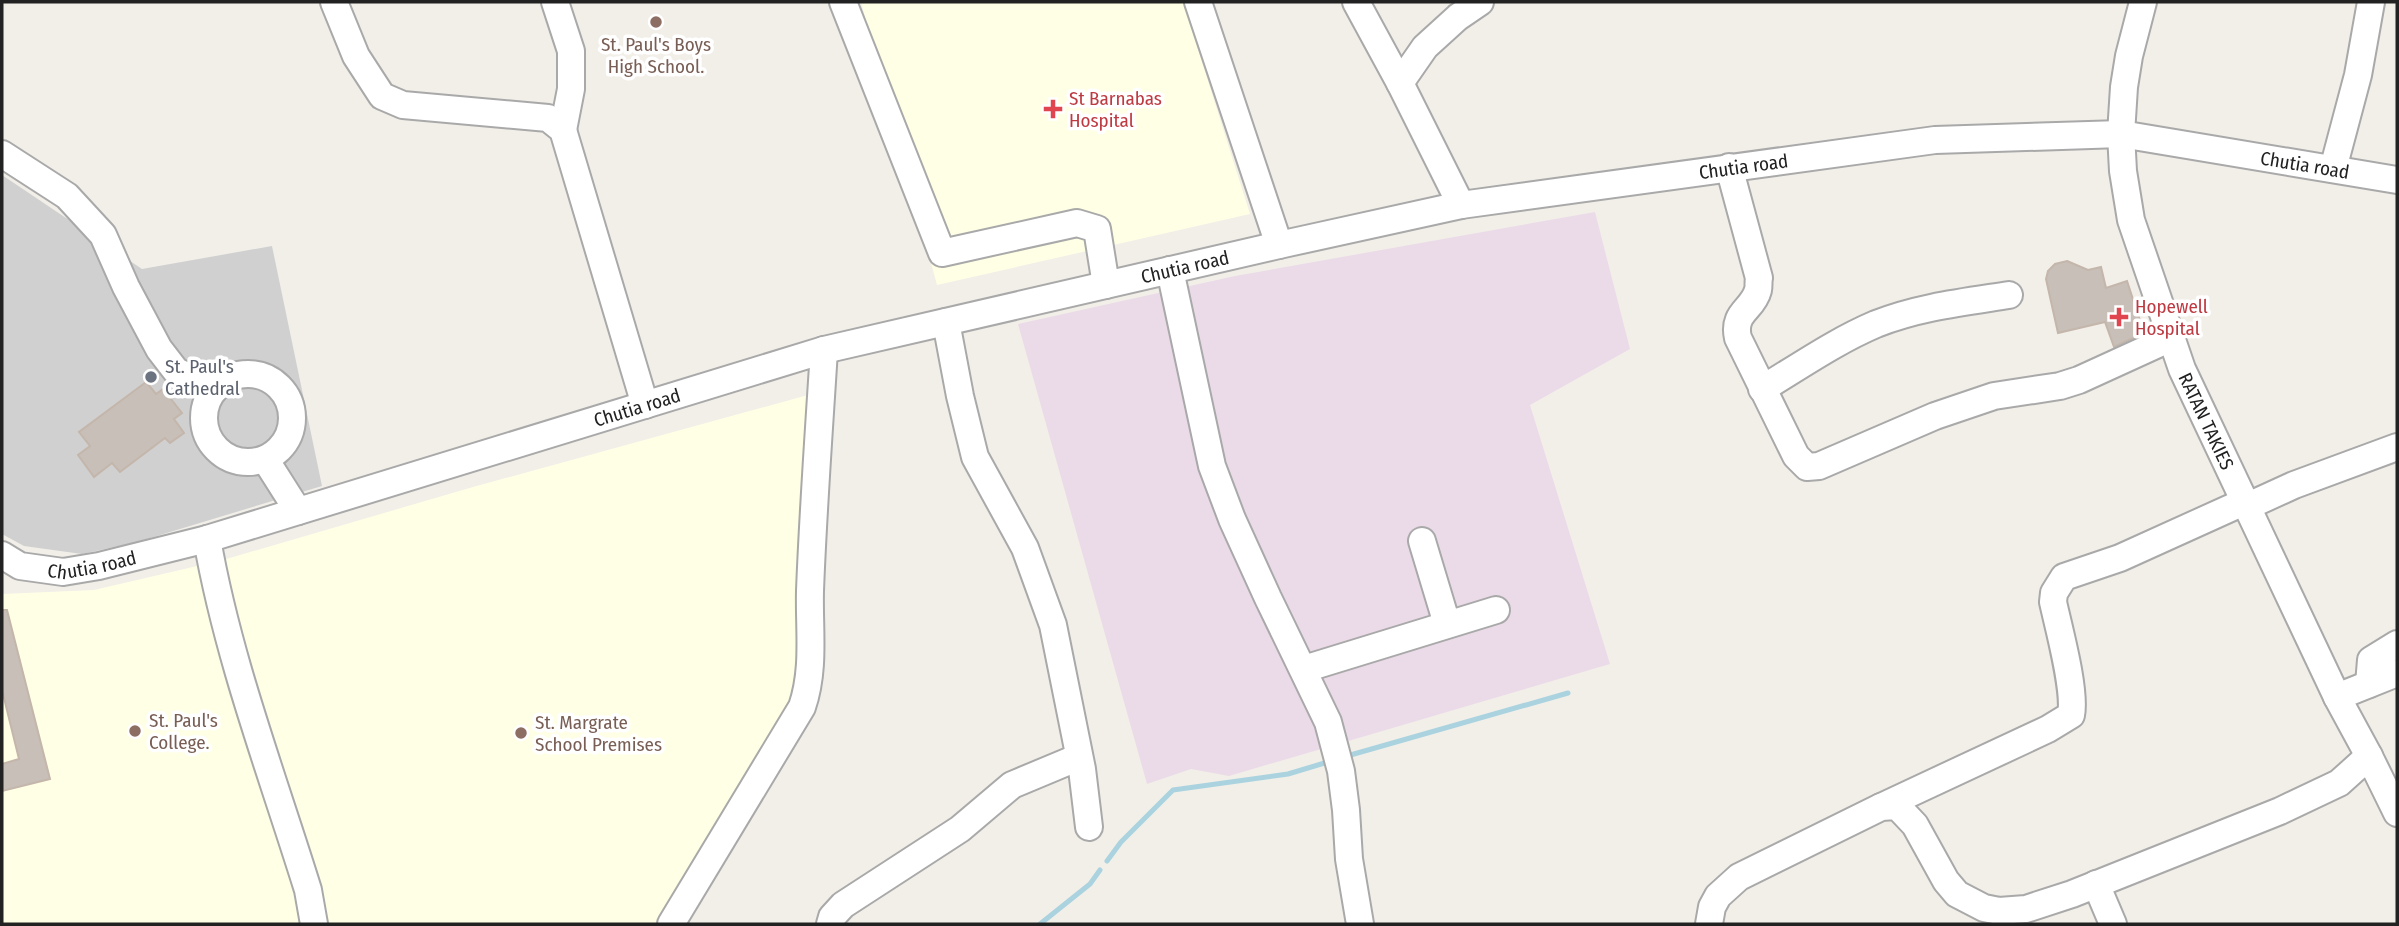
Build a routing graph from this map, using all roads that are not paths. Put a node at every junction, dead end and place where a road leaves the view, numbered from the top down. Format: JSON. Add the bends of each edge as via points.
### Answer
{"nodes":[{"id":1,"x":334,"y":2,"type":"edge"},
{"id":2,"x":555,"y":2,"type":"edge"},
{"id":3,"x":843,"y":2,"type":"edge"},
{"id":4,"x":1198,"y":2,"type":"edge"},
{"id":5,"x":1356,"y":2,"type":"edge"},
{"id":6,"x":1480,"y":2,"type":"edge"},
{"id":7,"x":2143,"y":2,"type":"edge"},
{"id":8,"x":2371,"y":2,"type":"edge"},
{"id":9,"x":1400,"y":83,"type":"junction"},
{"id":10,"x":563,"y":130,"type":"junction"},
{"id":11,"x":2121,"y":134,"type":"junction"},
{"id":12,"x":2,"y":154,"type":"edge"},
{"id":13,"x":1729,"y":167,"type":"junction"},
{"id":14,"x":2333,"y":169,"type":"junction"},
{"id":15,"x":2397,"y":180,"type":"edge"},
{"id":16,"x":1461,"y":205,"type":"junction"},
{"id":17,"x":1279,"y":245,"type":"junction"},
{"id":18,"x":1171,"y":270,"type":"junction"},
{"id":19,"x":1106,"y":285,"type":"junction"},
{"id":20,"x":2009,"y":295,"type":"dead end"},
{"id":21,"x":946,"y":322,"type":"junction"},
{"id":22,"x":2171,"y":338,"type":"junction"},
{"id":23,"x":824,"y":350,"type":"junction"},
{"id":24,"x":1762,"y":389,"type":"junction"},
{"id":25,"x":214,"y":390,"type":"junction"},
{"id":26,"x":645,"y":405,"type":"junction"},
{"id":27,"x":2397,"y":447,"type":"edge"},
{"id":28,"x":265,"y":459,"type":"junction"},
{"id":29,"x":2247,"y":503,"type":"junction"},
{"id":30,"x":298,"y":511,"type":"junction"},
{"id":31,"x":208,"y":539,"type":"junction"},
{"id":32,"x":1422,"y":541,"type":"dead end"},
{"id":33,"x":8,"y":563,"type":"edge"},
{"id":34,"x":1496,"y":610,"type":"dead end"},
{"id":35,"x":1447,"y":624,"type":"junction"},
{"id":36,"x":2397,"y":644,"type":"edge"},
{"id":37,"x":1304,"y":669,"type":"junction"},
{"id":38,"x":2397,"y":673,"type":"edge"},
{"id":39,"x":2369,"y":684,"type":"junction"},
{"id":40,"x":2337,"y":697,"type":"junction"},
{"id":41,"x":2370,"y":756,"type":"junction"},
{"id":42,"x":1079,"y":757,"type":"junction"},
{"id":43,"x":1881,"y":807,"type":"junction"},
{"id":44,"x":2397,"y":810,"type":"edge"},
{"id":45,"x":1089,"y":827,"type":"dead end"},
{"id":46,"x":2096,"y":884,"type":"junction"},
{"id":47,"x":314,"y":924,"type":"edge"},
{"id":48,"x":671,"y":924,"type":"edge"},
{"id":49,"x":830,"y":924,"type":"edge"},
{"id":50,"x":1360,"y":924,"type":"edge"},
{"id":51,"x":1709,"y":924,"type":"edge"},
{"id":52,"x":2113,"y":924,"type":"edge"}],
"edges":[{"from":1,"to":10,"type":"street","via":[[356,56],[382,96],[402,105],[548,118]]},
{"from":2,"to":10,"type":"street","via":[[570,51],[571,89]]},
{"from":3,"to":19,"type":"street","via":[[942,253],[1077,223],[1097,229]]},
{"from":4,"to":17,"type":"street"},
{"from":5,"to":9,"type":"street"},
{"from":6,"to":9,"type":"street","via":[[1425,47]]},
{"from":7,"to":11,"type":"street","name":"RATAN TAKIES","via":[[2129,56]]},
{"from":8,"to":14,"type":"street","via":[[2358,75]]},
{"from":9,"to":16,"type":"street"},
{"from":10,"to":26,"type":"street"},
{"from":11,"to":13,"type":"street","name":"Chutia road","via":[[1935,140]]},
{"from":11,"to":14,"type":"street","name":"Chutia road"},
{"from":11,"to":22,"type":"street","name":"RATAN TAKIES","via":[[2132,220]]},
{"from":12,"to":25,"type":"street","via":[[67,196],[103,235],[159,349],[176,371]]},
{"from":13,"to":16,"type":"street","name":"Chutia road"},
{"from":13,"to":24,"type":"street","via":[[1759,278],[1758,291],[1736,328]]},
{"from":14,"to":15,"type":"street","name":"Chutia road"},
{"from":16,"to":17,"type":"street","name":"Chutia road"},
{"from":17,"to":18,"type":"street","name":"Chutia road"},
{"from":18,"to":19,"type":"street","name":"Chutia road"},
{"from":18,"to":37,"type":"street","via":[[1212,466],[1232,519]]},
{"from":19,"to":21,"type":"street","name":"Chutia road"},
{"from":20,"to":24,"type":"street","via":[[1926,308],[1879,323],[1838,342]]},
{"from":21,"to":23,"type":"street","name":"Chutia road"},
{"from":21,"to":42,"type":"street","via":[[975,457],[1025,548],[1042,592],[1060,655]]},
{"from":22,"to":24,"type":"street","via":[[2079,380],[1994,396],[1819,466],[1800,462]]},
{"from":22,"to":29,"type":"street","name":"RATAN TAKIES"},
{"from":23,"to":26,"type":"street","name":"Chutia road"},
{"from":23,"to":48,"type":"street","via":[[809,687],[789,730]]},
{"from":25,"to":28,"type":"street","via":[[204,419],[209,440],[233,460]]},
{"from":25,"to":28,"type":"street","via":[[242,374],[263,376],[280,388],[291,406],[291,427],[282,446]]},
{"from":26,"to":30,"type":"street","name":"Chutia road"},
{"from":27,"to":29,"type":"street"},
{"from":28,"to":30,"type":"street"},
{"from":29,"to":40,"type":"street","name":"RATAN TAKIES"},
{"from":29,"to":43,"type":"street","via":[[2064,577],[2053,602],[2071,715]]},
{"from":30,"to":31,"type":"street","name":"Chutia road"},
{"from":31,"to":33,"type":"street","name":"Chutia road","via":[[62,572]]},
{"from":31,"to":47,"type":"street","via":[[229,640],[308,890]]},
{"from":32,"to":35,"type":"street"},
{"from":34,"to":35,"type":"street"},
{"from":35,"to":37,"type":"street"},
{"from":36,"to":39,"type":"street","via":[[2371,660]]},
{"from":37,"to":50,"type":"street","via":[[1328,722],[1340,771]]},
{"from":38,"to":39,"type":"street"},
{"from":39,"to":40,"type":"street"},
{"from":40,"to":41,"type":"street","name":"RATAN TAKIES"},
{"from":41,"to":44,"type":"street","name":"RATAN TAKIES"},
{"from":41,"to":46,"type":"street","via":[[2326,790]]},
{"from":42,"to":45,"type":"street"},
{"from":42,"to":49,"type":"street","via":[[1012,785],[960,830],[844,905]]},
{"from":43,"to":46,"type":"street","via":[[1898,806],[1924,840],[1946,881],[1957,894],[1983,908],[2026,909]]},
{"from":43,"to":51,"type":"street","via":[[1739,877],[1718,896]]},
{"from":46,"to":52,"type":"street"}]}
